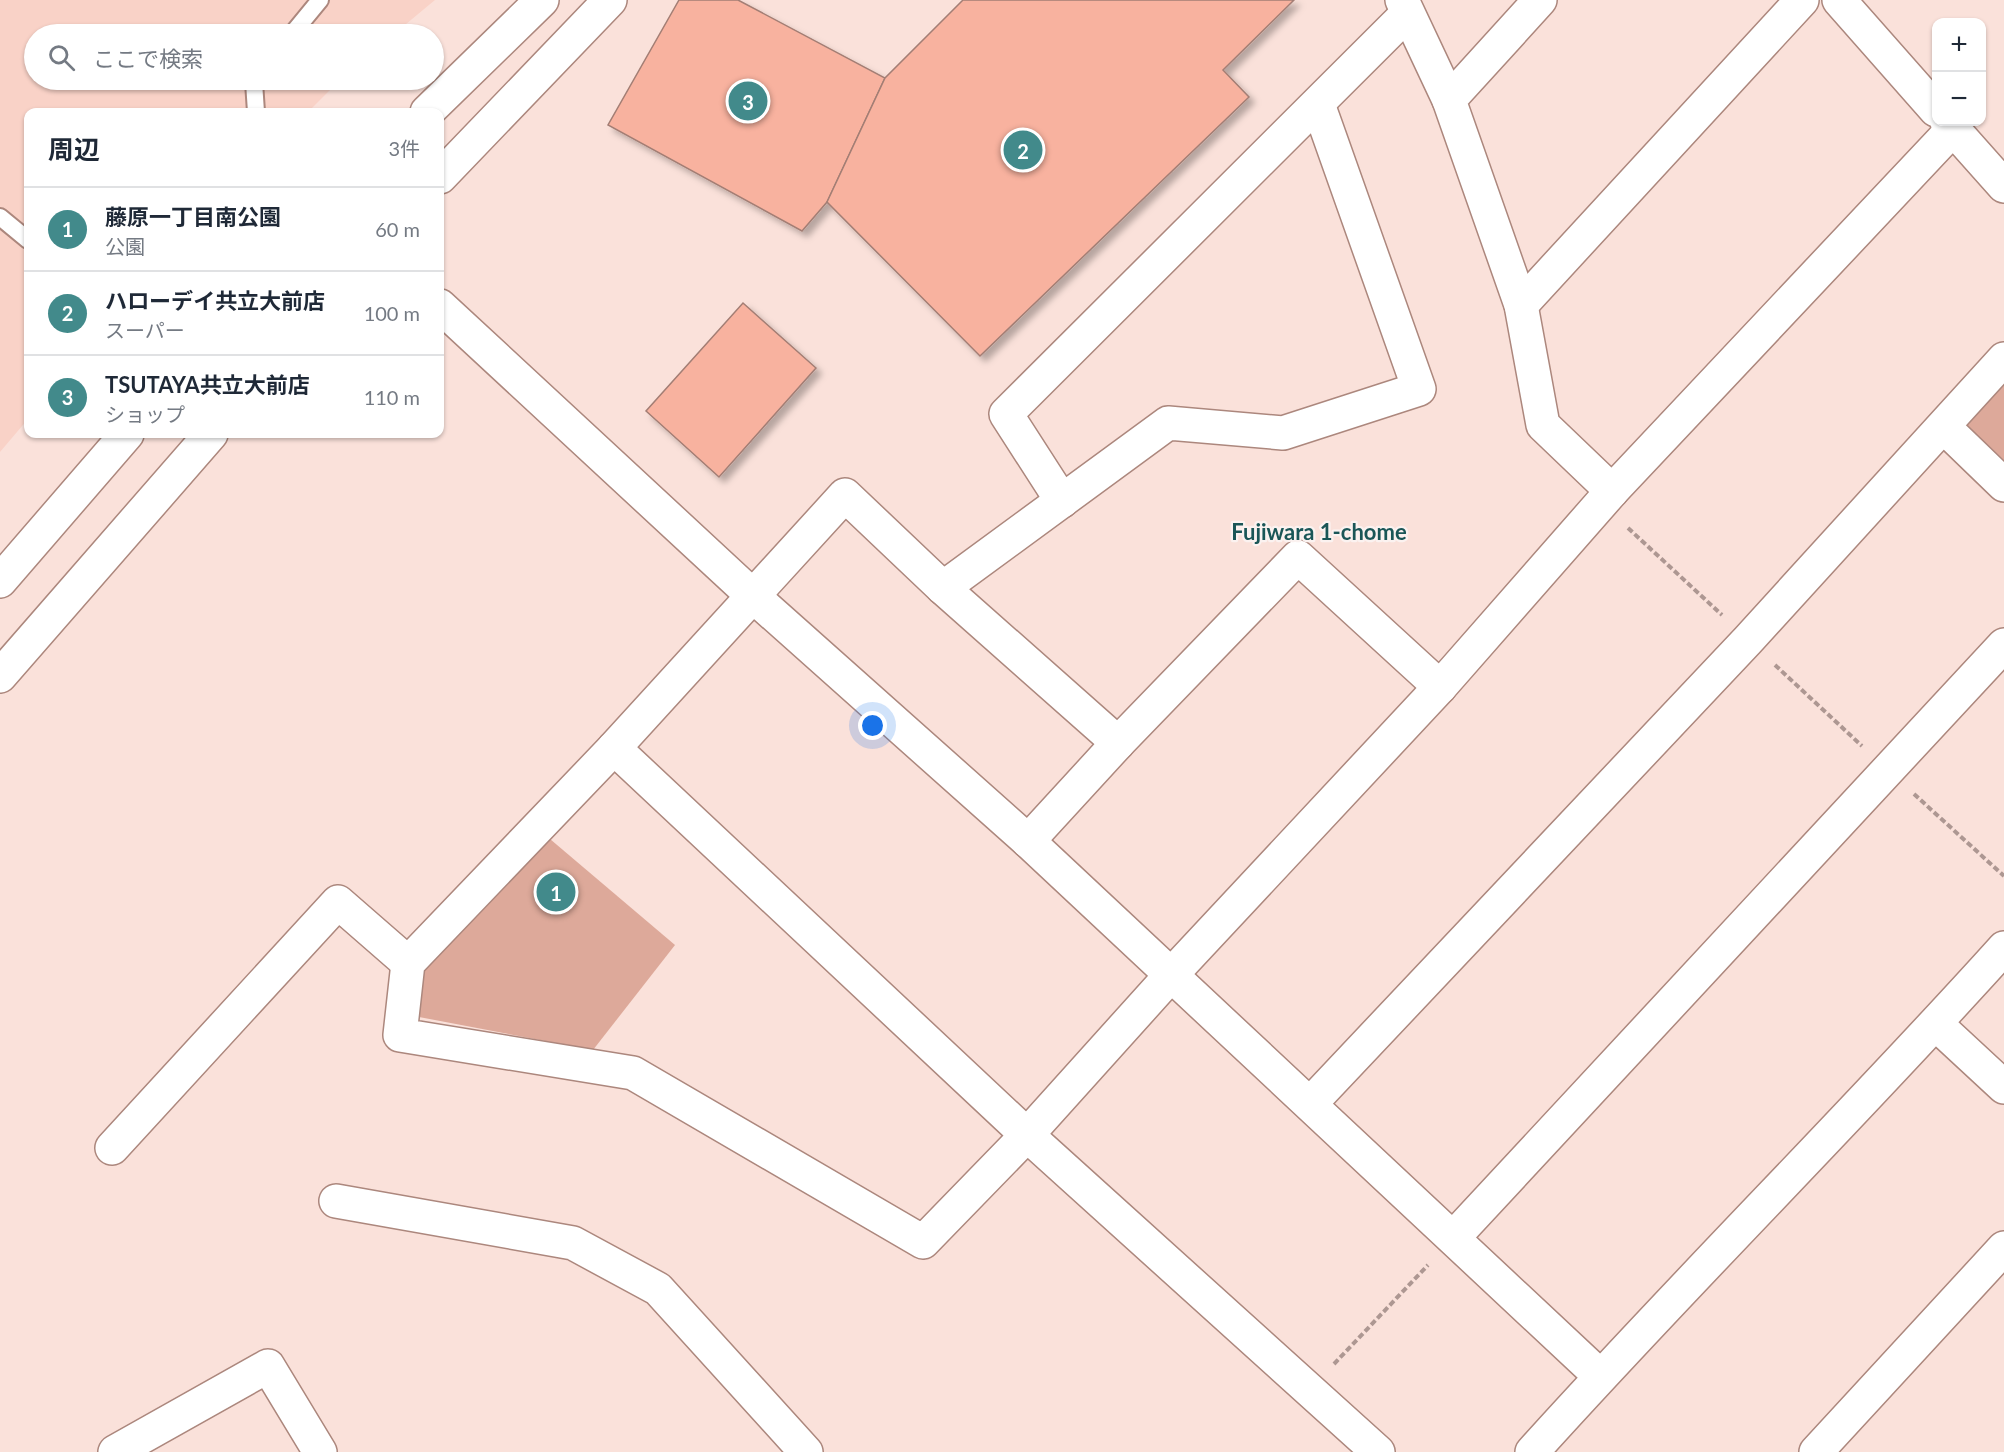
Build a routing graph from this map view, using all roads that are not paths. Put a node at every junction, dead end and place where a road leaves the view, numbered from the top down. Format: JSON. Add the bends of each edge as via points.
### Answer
{"nodes":[{"id":1,"x":320,"y":0,"type":"edge"},
{"id":2,"x":542,"y":0,"type":"edge"},
{"id":3,"x":610,"y":0,"type":"edge"},
{"id":4,"x":1540,"y":0,"type":"edge"},
{"id":5,"x":1802,"y":0,"type":"edge"},
{"id":6,"x":1839,"y":0,"type":"edge"},
{"id":7,"x":1404,"y":7,"type":"edge"},
{"id":8,"x":300,"y":24,"type":"edge"},
{"id":9,"x":255,"y":90,"type":"edge"},
{"id":10,"x":1449,"y":100,"type":"junction"},
{"id":11,"x":1318,"y":104,"type":"junction"},
{"id":12,"x":1932,"y":105,"type":"edge"},
{"id":13,"x":256,"y":108,"type":"edge"},
{"id":14,"x":431,"y":108,"type":"edge"},
{"id":15,"x":1940,"y":126,"type":"edge"},
{"id":16,"x":1950,"y":126,"type":"edge"},
{"id":17,"x":444,"y":173,"type":"edge"},
{"id":18,"x":2004,"y":186,"type":"edge"},
{"id":19,"x":0,"y":217,"type":"edge"},
{"id":20,"x":24,"y":237,"type":"edge"},
{"id":21,"x":1521,"y":305,"type":"junction"},
{"id":22,"x":444,"y":310,"type":"edge"},
{"id":23,"x":2004,"y":359,"type":"edge"},
{"id":24,"x":1944,"y":427,"type":"junction"},
{"id":25,"x":124,"y":438,"type":"edge"},
{"id":26,"x":208,"y":438,"type":"edge"},
{"id":27,"x":2004,"y":485,"type":"edge"},
{"id":28,"x":1606,"y":497,"type":"junction"},
{"id":29,"x":1062,"y":501,"type":"junction"},
{"id":30,"x":0,"y":581,"type":"edge"},
{"id":31,"x":943,"y":588,"type":"junction"},
{"id":32,"x":753,"y":596,"type":"junction"},
{"id":33,"x":2004,"y":645,"type":"edge"},
{"id":34,"x":0,"y":676,"type":"edge"},
{"id":35,"x":1440,"y":687,"type":"junction"},
{"id":36,"x":1118,"y":743,"type":"junction"},
{"id":37,"x":614,"y":748,"type":"junction"},
{"id":38,"x":1028,"y":841,"type":"junction"},
{"id":39,"x":2004,"y":948,"type":"edge"},
{"id":40,"x":408,"y":963,"type":"junction"},
{"id":41,"x":1171,"y":975,"type":"junction"},
{"id":42,"x":1936,"y":1024,"type":"junction"},
{"id":43,"x":2004,"y":1087,"type":"edge"},
{"id":44,"x":1310,"y":1104,"type":"junction"},
{"id":45,"x":1027,"y":1134,"type":"junction"},
{"id":46,"x":112,"y":1148,"type":"dead end"},
{"id":47,"x":336,"y":1201,"type":"dead end"},
{"id":48,"x":1453,"y":1238,"type":"junction"},
{"id":49,"x":2004,"y":1248,"type":"edge"},
{"id":50,"x":1600,"y":1376,"type":"junction"},
{"id":51,"x":115,"y":1452,"type":"edge"},
{"id":52,"x":321,"y":1452,"type":"edge"},
{"id":53,"x":806,"y":1452,"type":"edge"},
{"id":54,"x":1378,"y":1452,"type":"edge"},
{"id":55,"x":1532,"y":1452,"type":"edge"},
{"id":56,"x":1816,"y":1452,"type":"edge"}],
"edges":[{"from":1,"to":8,"type":"lane"},
{"from":2,"to":14,"type":"street"},
{"from":3,"to":17,"type":"street"},
{"from":4,"to":10,"type":"street"},
{"from":5,"to":21,"type":"street"},
{"from":6,"to":12,"type":"street"},
{"from":7,"to":10,"type":"street"},
{"from":7,"to":11,"type":"street"},
{"from":9,"to":13,"type":"lane"},
{"from":10,"to":21,"type":"street"},
{"from":11,"to":29,"type":"street","via":[[1006,414]]},
{"from":11,"to":29,"type":"street","via":[[1419,389],[1283,433],[1168,423]]},
{"from":15,"to":28,"type":"street"},
{"from":16,"to":18,"type":"street"},
{"from":19,"to":20,"type":"lane"},
{"from":21,"to":28,"type":"street","via":[[1542,425]]},
{"from":22,"to":32,"type":"street"},
{"from":23,"to":24,"type":"street"},
{"from":24,"to":27,"type":"street"},
{"from":24,"to":44,"type":"street"},
{"from":25,"to":30,"type":"street"},
{"from":26,"to":34,"type":"street"},
{"from":28,"to":35,"type":"street"},
{"from":29,"to":31,"type":"street"},
{"from":31,"to":32,"type":"street","via":[[845,495]]},
{"from":31,"to":36,"type":"street"},
{"from":32,"to":37,"type":"street"},
{"from":32,"to":38,"type":"street"},
{"from":33,"to":48,"type":"street"},
{"from":35,"to":36,"type":"street","via":[[1298,557]]},
{"from":35,"to":41,"type":"street"},
{"from":36,"to":38,"type":"street"},
{"from":37,"to":40,"type":"street"},
{"from":37,"to":45,"type":"street"},
{"from":38,"to":41,"type":"street"},
{"from":39,"to":42,"type":"street"},
{"from":40,"to":45,"type":"street","via":[[399,1035],[633,1073],[923,1242]]},
{"from":40,"to":46,"type":"street","via":[[338,902]]},
{"from":41,"to":44,"type":"street"},
{"from":41,"to":45,"type":"street"},
{"from":42,"to":43,"type":"street"},
{"from":42,"to":50,"type":"street"},
{"from":44,"to":48,"type":"street"},
{"from":45,"to":54,"type":"street"},
{"from":47,"to":53,"type":"street","via":[[573,1243],[592,1253],[658,1289]]},
{"from":48,"to":50,"type":"street"},
{"from":49,"to":56,"type":"street"},
{"from":50,"to":55,"type":"street"},
{"from":51,"to":52,"type":"street","via":[[268,1366]]}]}
